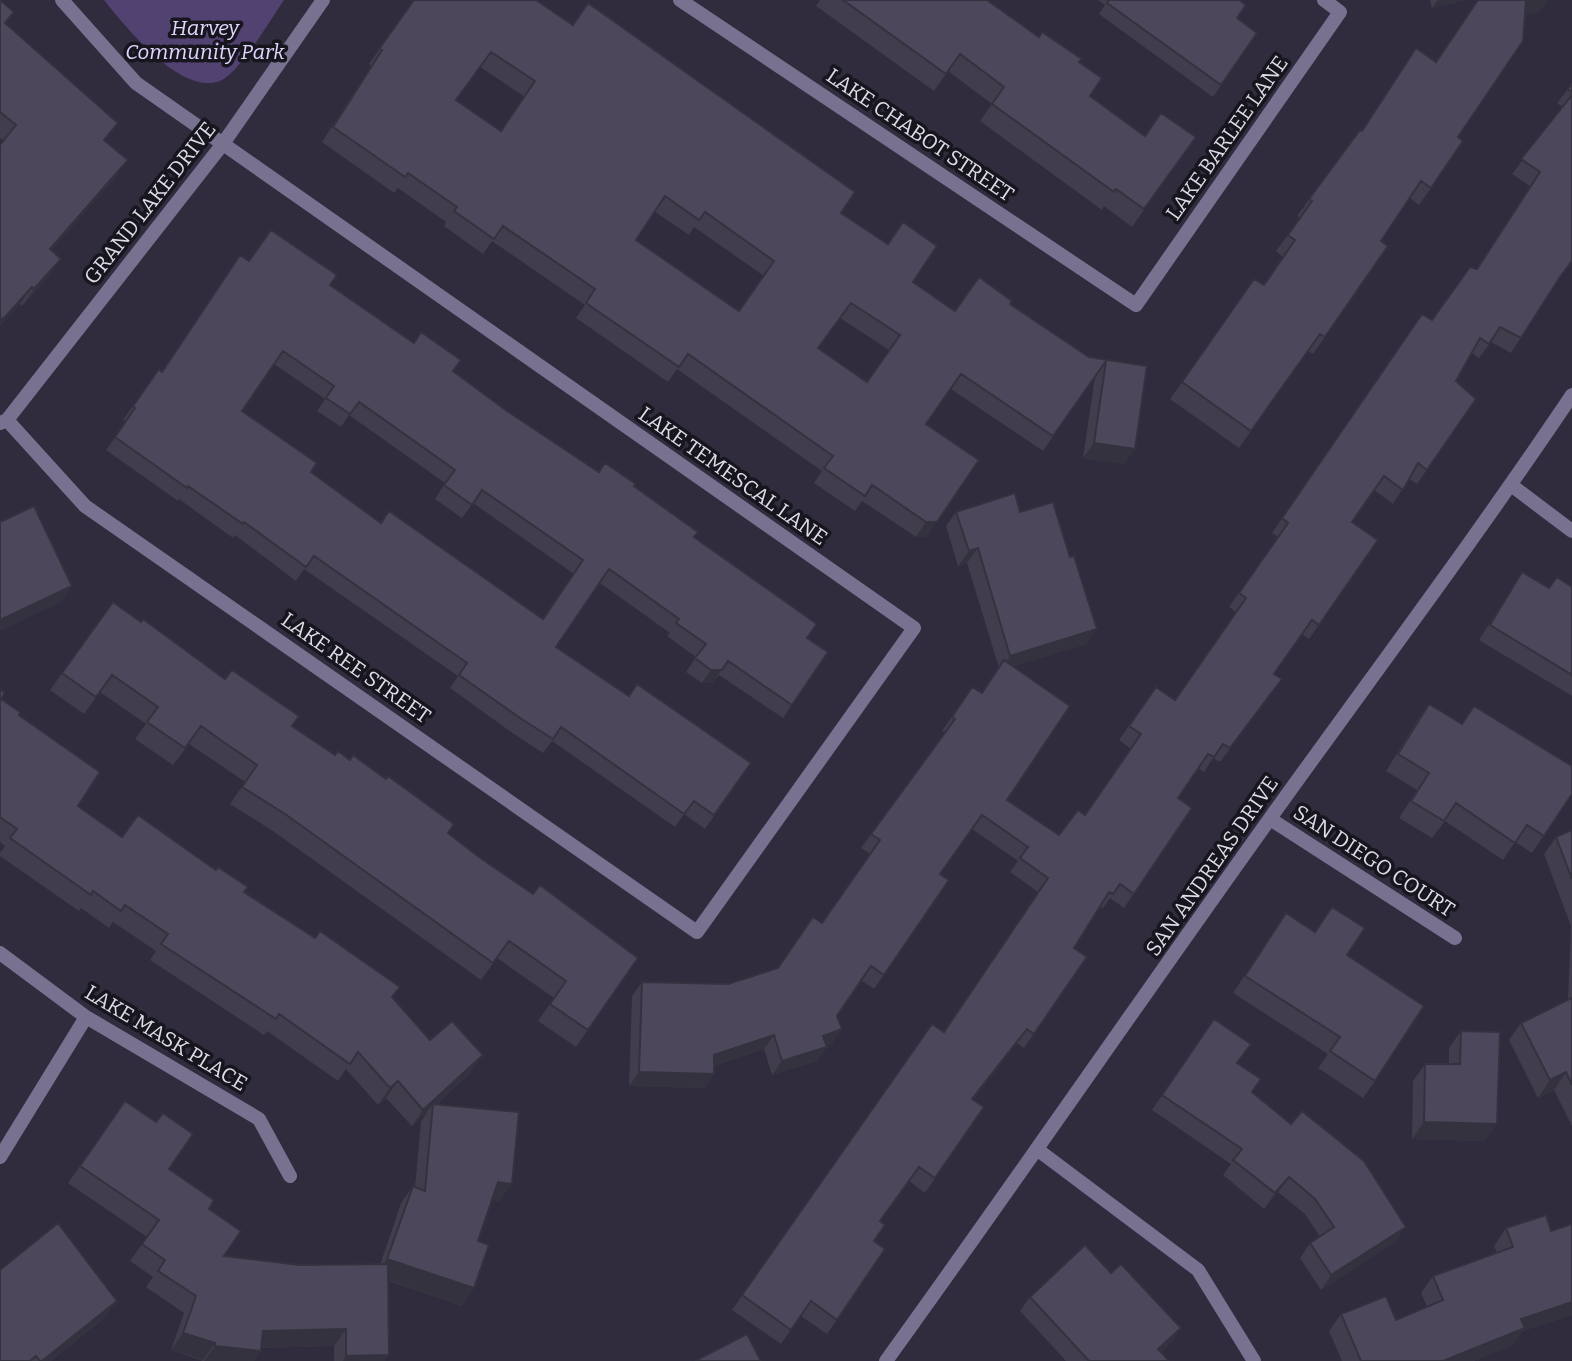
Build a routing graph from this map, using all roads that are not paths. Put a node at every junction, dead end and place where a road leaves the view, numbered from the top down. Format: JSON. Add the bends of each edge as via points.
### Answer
{"nodes":[{"id":1,"x":62,"y":0,"type":"edge"},
{"id":2,"x":323,"y":0,"type":"edge"},
{"id":3,"x":680,"y":0,"type":"edge"},
{"id":4,"x":1324,"y":0,"type":"edge"},
{"id":5,"x":222,"y":145,"type":"junction"},
{"id":6,"x":1136,"y":305,"type":"joint"},
{"id":7,"x":1572,"y":395,"type":"edge"},
{"id":8,"x":3,"y":421,"type":"edge"},
{"id":9,"x":1511,"y":485,"type":"junction"},
{"id":10,"x":1572,"y":531,"type":"edge"},
{"id":11,"x":1270,"y":818,"type":"junction"},
{"id":12,"x":697,"y":932,"type":"joint"},
{"id":13,"x":1455,"y":938,"type":"dead end"},
{"id":14,"x":0,"y":953,"type":"edge"},
{"id":15,"x":86,"y":1017,"type":"junction"},
{"id":16,"x":1038,"y":1150,"type":"junction"},
{"id":17,"x":0,"y":1157,"type":"edge"},
{"id":18,"x":290,"y":1176,"type":"dead end"},
{"id":19,"x":886,"y":1361,"type":"edge"},
{"id":20,"x":1254,"y":1361,"type":"edge"}],
"edges":[{"from":1,"to":5,"type":"street","via":[[136,83]]},
{"from":2,"to":5,"type":"street","name":"GRAND LAKE DRIVE"},
{"from":3,"to":6,"type":"street","name":"LAKE CHABOT STREET"},
{"from":4,"to":6,"type":"street","name":"LAKE BARLEE LANE","via":[[1340,12]]},
{"from":5,"to":8,"type":"street","name":"GRAND LAKE DRIVE"},
{"from":5,"to":12,"type":"street","name":"LAKE TEMESCAL LANE","via":[[914,628]]},
{"from":7,"to":9,"type":"street","name":"SAN ANDREAS DRIVE"},
{"from":8,"to":12,"type":"street","name":"LAKE REE STREET","via":[[85,506]]},
{"from":9,"to":10,"type":"street"},
{"from":9,"to":11,"type":"street","name":"SAN ANDREAS DRIVE"},
{"from":11,"to":13,"type":"street","name":"SAN DIEGO COURT"},
{"from":11,"to":16,"type":"street","name":"SAN ANDREAS DRIVE"},
{"from":14,"to":15,"type":"street","name":"LAKE MASK PLACE"},
{"from":15,"to":17,"type":"street"},
{"from":15,"to":18,"type":"street","name":"LAKE MASK PLACE","via":[[259,1119]]},
{"from":16,"to":19,"type":"street","name":"SAN ANDREAS DRIVE"},
{"from":16,"to":20,"type":"street","via":[[1198,1270]]}]}
